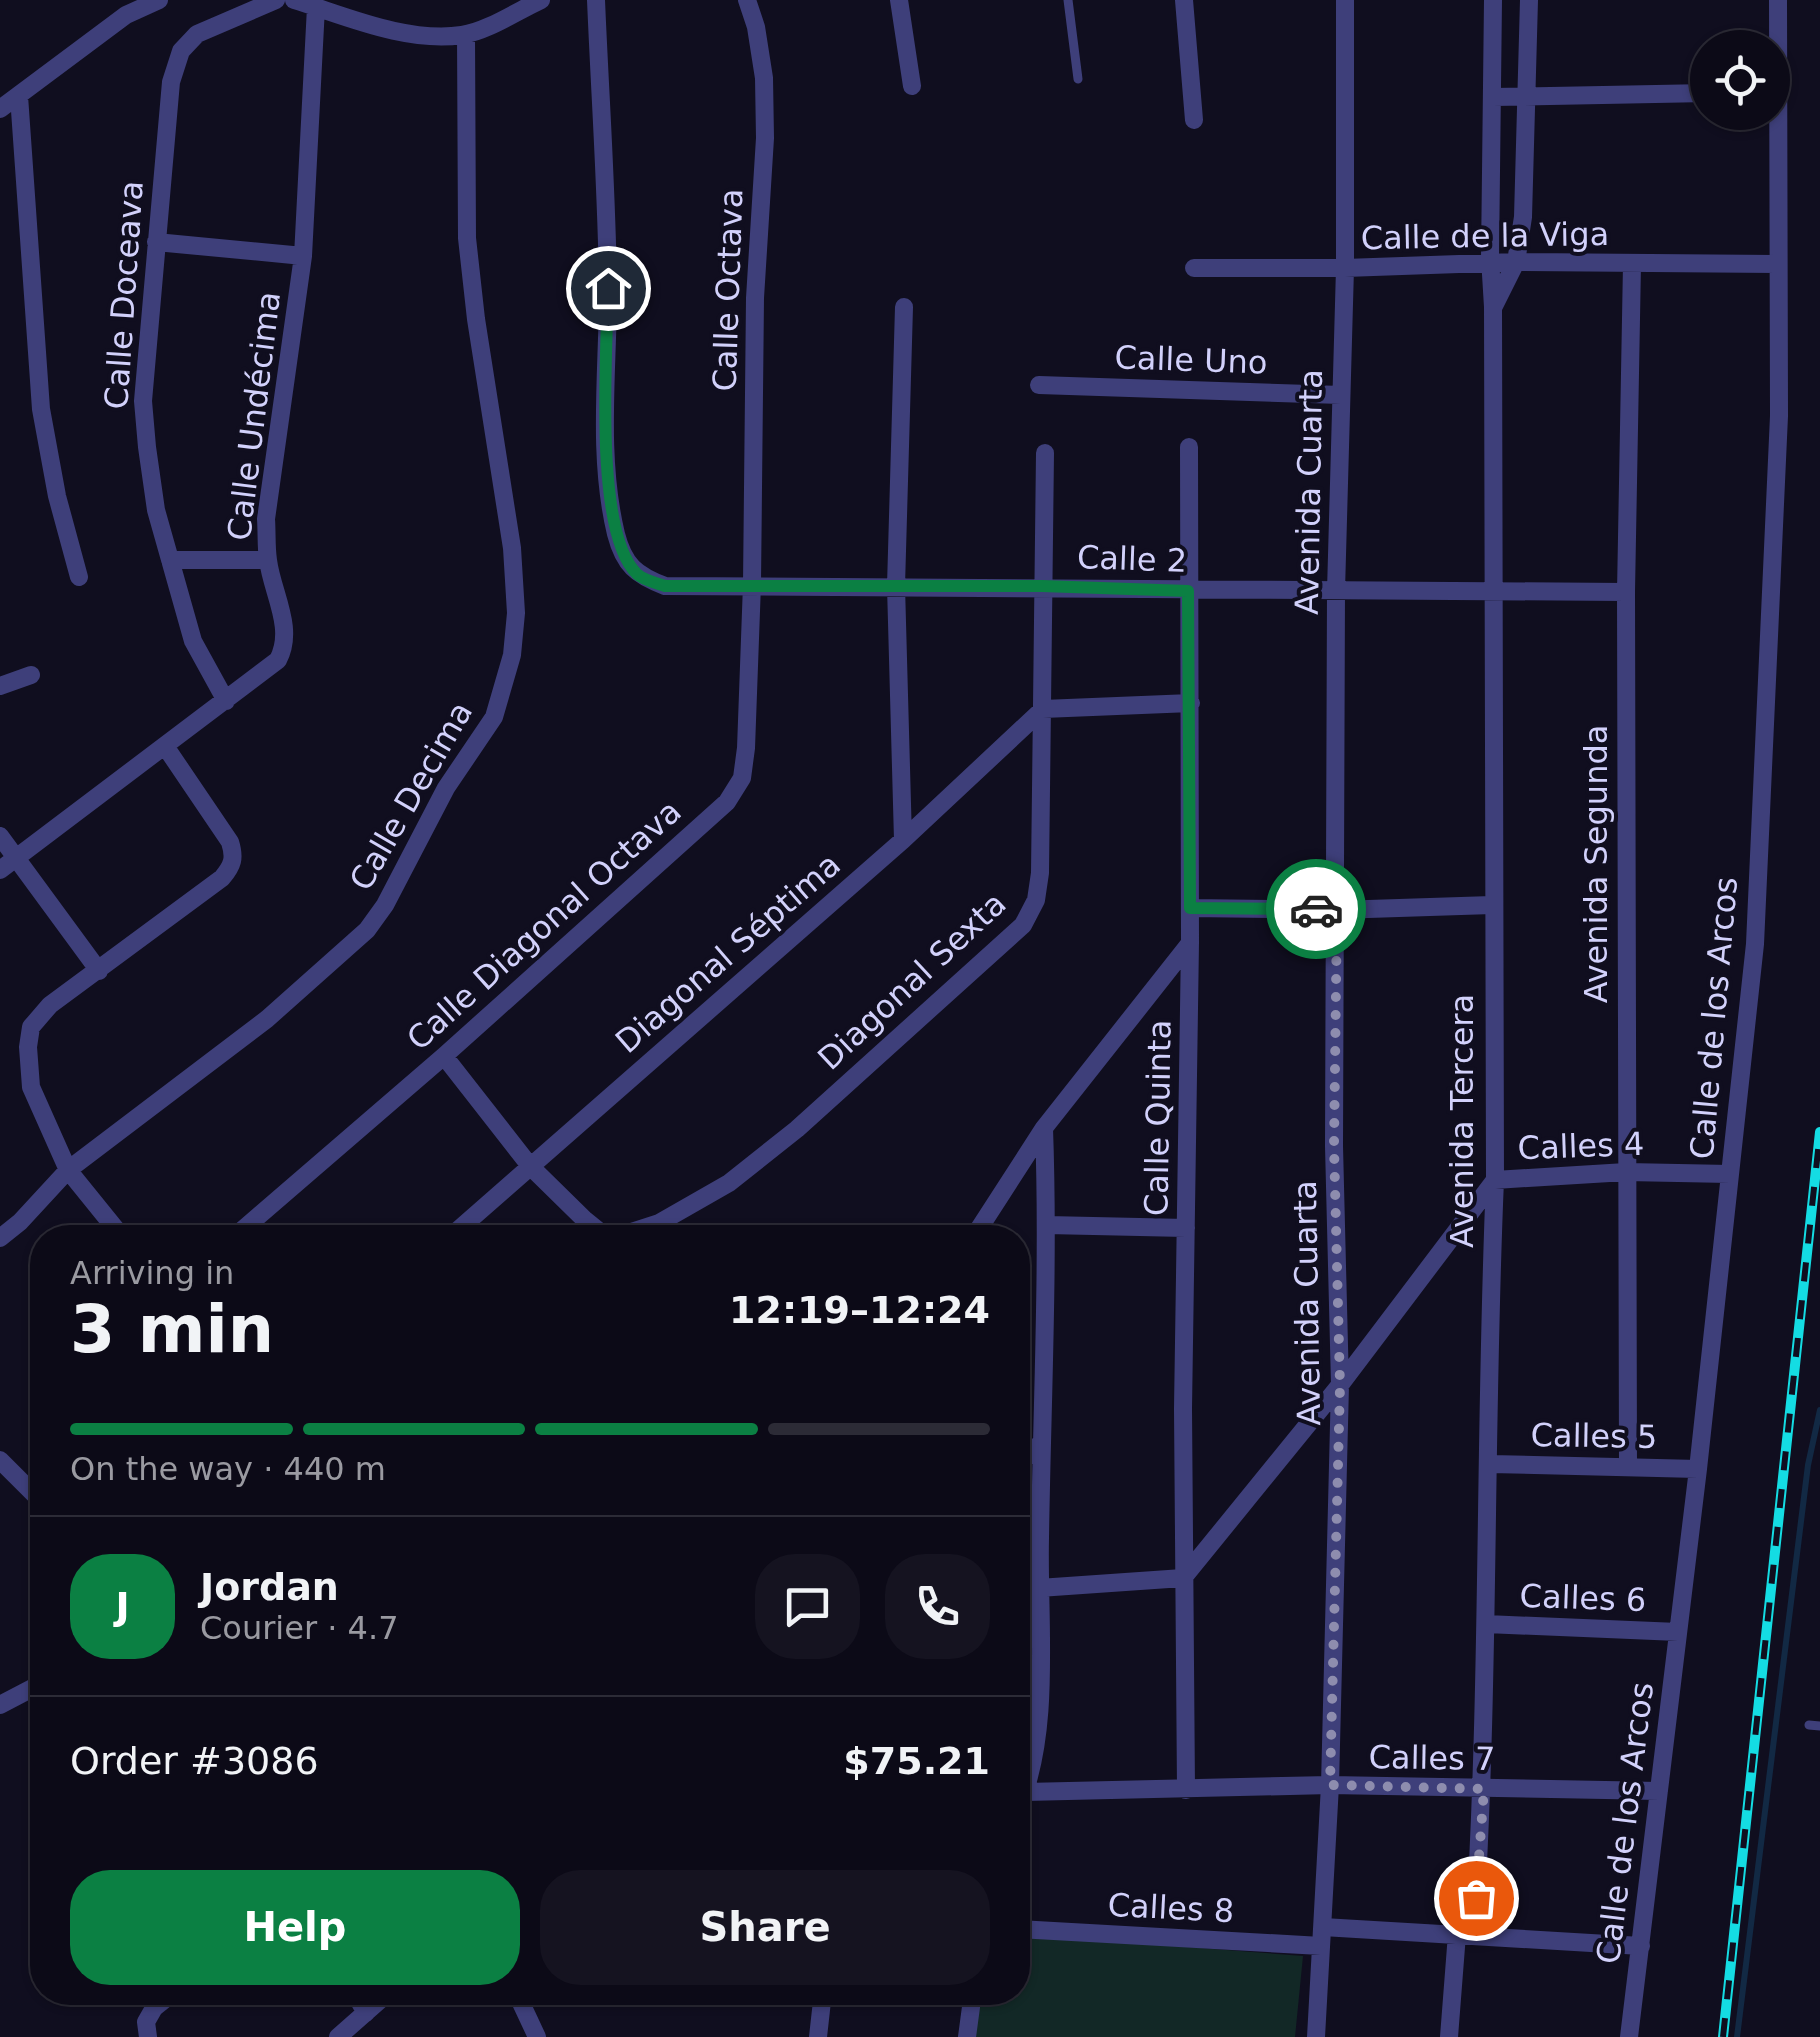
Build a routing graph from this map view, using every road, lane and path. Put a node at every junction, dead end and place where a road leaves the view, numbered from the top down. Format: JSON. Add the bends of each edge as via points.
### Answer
{"nodes":[{"id":1,"x":159,"y":0,"type":"edge"},
{"id":2,"x":276,"y":0,"type":"edge"},
{"id":3,"x":294,"y":0,"type":"edge"},
{"id":4,"x":541,"y":0,"type":"edge"},
{"id":5,"x":596,"y":0,"type":"edge"},
{"id":6,"x":748,"y":0,"type":"edge"},
{"id":7,"x":899,"y":0,"type":"edge"},
{"id":8,"x":1068,"y":0,"type":"edge"},
{"id":9,"x":1184,"y":0,"type":"edge"},
{"id":10,"x":1345,"y":0,"type":"edge"},
{"id":11,"x":1493,"y":0,"type":"edge"},
{"id":12,"x":1529,"y":0,"type":"edge"},
{"id":13,"x":1778,"y":0,"type":"edge"},
{"id":14,"x":316,"y":6,"type":"junction"},
{"id":15,"x":1777,"y":30,"type":"edge"},
{"id":16,"x":466,"y":34,"type":"junction"},
{"id":17,"x":1078,"y":79,"type":"dead end"},
{"id":18,"x":912,"y":86,"type":"dead end"},
{"id":19,"x":1690,"y":94,"type":"edge"},
{"id":20,"x":19,"y":96,"type":"junction"},
{"id":21,"x":1493,"y":97,"type":"junction"},
{"id":22,"x":1528,"y":98,"type":"junction"},
{"id":23,"x":0,"y":110,"type":"edge"},
{"id":24,"x":1194,"y":120,"type":"dead end"},
{"id":25,"x":1775,"y":130,"type":"edge"},
{"id":26,"x":156,"y":242,"type":"junction"},
{"id":27,"x":303,"y":256,"type":"junction"},
{"id":28,"x":1516,"y":262,"type":"junction"},
{"id":29,"x":1490,"y":264,"type":"junction"},
{"id":30,"x":1632,"y":264,"type":"junction"},
{"id":31,"x":1777,"y":264,"type":"junction"},
{"id":32,"x":1194,"y":268,"type":"dead end"},
{"id":33,"x":1344,"y":268,"type":"junction"},
{"id":34,"x":904,"y":307,"type":"dead end"},
{"id":35,"x":1493,"y":307,"type":"junction"},
{"id":36,"x":1039,"y":385,"type":"dead end"},
{"id":37,"x":1341,"y":395,"type":"junction"},
{"id":38,"x":1189,"y":447,"type":"dead end"},
{"id":39,"x":1045,"y":453,"type":"dead end"},
{"id":40,"x":170,"y":560,"type":"junction"},
{"id":41,"x":268,"y":560,"type":"junction"},
{"id":42,"x":78,"y":577,"type":"dead end"},
{"id":43,"x":752,"y":584,"type":"junction"},
{"id":44,"x":896,"y":586,"type":"junction"},
{"id":45,"x":1042,"y":586,"type":"junction"},
{"id":46,"x":1494,"y":589,"type":"junction"},
{"id":47,"x":1188,"y":591,"type":"junction"},
{"id":48,"x":1336,"y":591,"type":"junction"},
{"id":49,"x":1626,"y":592,"type":"junction"},
{"id":50,"x":31,"y":675,"type":"dead end"},
{"id":51,"x":0,"y":686,"type":"edge"},
{"id":52,"x":226,"y":701,"type":"junction"},
{"id":53,"x":1191,"y":702,"type":"junction"},
{"id":54,"x":1043,"y":708,"type":"junction"},
{"id":55,"x":165,"y":746,"type":"junction"},
{"id":56,"x":0,"y":836,"type":"edge"},
{"id":57,"x":903,"y":840,"type":"junction"},
{"id":58,"x":18,"y":858,"type":"junction"},
{"id":59,"x":0,"y":870,"type":"edge"},
{"id":60,"x":1492,"y":905,"type":"junction"},
{"id":61,"x":1190,"y":908,"type":"junction"},
{"id":62,"x":1337,"y":910,"type":"junction"},
{"id":63,"x":1190,"y":942,"type":"junction"},
{"id":64,"x":98,"y":971,"type":"junction"},
{"id":65,"x":444,"y":1056,"type":"junction"},
{"id":66,"x":1044,"y":1128,"type":"junction"},
{"id":67,"x":530,"y":1166,"type":"junction"},
{"id":68,"x":68,"y":1170,"type":"junction"},
{"id":69,"x":1626,"y":1172,"type":"junction"},
{"id":70,"x":1730,"y":1174,"type":"junction"},
{"id":71,"x":1494,"y":1180,"type":"junction"},
{"id":72,"x":113,"y":1225,"type":"edge"},
{"id":73,"x":249,"y":1225,"type":"edge"},
{"id":74,"x":464,"y":1225,"type":"edge"},
{"id":75,"x":593,"y":1225,"type":"edge"},
{"id":76,"x":653,"y":1225,"type":"edge"},
{"id":77,"x":981,"y":1225,"type":"edge"},
{"id":78,"x":1047,"y":1225,"type":"junction"},
{"id":79,"x":1186,"y":1228,"type":"junction"},
{"id":80,"x":0,"y":1238,"type":"edge"},
{"id":81,"x":1340,"y":1386,"type":"junction"},
{"id":82,"x":1041,"y":1443,"type":"junction"},
{"id":83,"x":1030,"y":1453,"type":"edge"},
{"id":84,"x":0,"y":1460,"type":"edge"},
{"id":85,"x":1490,"y":1464,"type":"junction"},
{"id":86,"x":1628,"y":1465,"type":"junction"},
{"id":87,"x":1698,"y":1469,"type":"junction"},
{"id":88,"x":30,"y":1490,"type":"edge"},
{"id":89,"x":1183,"y":1578,"type":"junction"},
{"id":90,"x":1039,"y":1588,"type":"junction"},
{"id":91,"x":1486,"y":1624,"type":"junction"},
{"id":92,"x":1039,"y":1631,"type":"junction"},
{"id":93,"x":1678,"y":1632,"type":"junction"},
{"id":94,"x":1030,"y":1638,"type":"edge"},
{"id":95,"x":30,"y":1689,"type":"edge"},
{"id":96,"x":0,"y":1705,"type":"edge"},
{"id":97,"x":1030,"y":1758,"type":"edge"},
{"id":98,"x":1330,"y":1785,"type":"junction"},
{"id":99,"x":1484,"y":1789,"type":"junction"},
{"id":100,"x":1186,"y":1790,"type":"junction"},
{"id":101,"x":1658,"y":1790,"type":"junction"},
{"id":102,"x":1030,"y":1800,"type":"edge"},
{"id":103,"x":1323,"y":1927,"type":"junction"},
{"id":104,"x":1030,"y":1931,"type":"edge"},
{"id":105,"x":1466,"y":1934,"type":"junction"},
{"id":106,"x":1321,"y":1946,"type":"junction"},
{"id":107,"x":1641,"y":1946,"type":"junction"},
{"id":108,"x":158,"y":2005,"type":"edge"},
{"id":109,"x":361,"y":2005,"type":"edge"},
{"id":110,"x":375,"y":2005,"type":"edge"},
{"id":111,"x":522,"y":2005,"type":"edge"},
{"id":112,"x":822,"y":2005,"type":"edge"},
{"id":113,"x":971,"y":2005,"type":"edge"},
{"id":114,"x":366,"y":2013,"type":"junction"},
{"id":115,"x":148,"y":2037,"type":"edge"},
{"id":116,"x":338,"y":2037,"type":"edge"},
{"id":117,"x":537,"y":2037,"type":"edge"},
{"id":118,"x":818,"y":2037,"type":"edge"},
{"id":119,"x":967,"y":2037,"type":"edge"},
{"id":120,"x":1316,"y":2037,"type":"edge"},
{"id":121,"x":1449,"y":2037,"type":"edge"},
{"id":122,"x":1629,"y":2037,"type":"edge"}],
"edges":[{"from":1,"to":20,"type":"street","via":[[126,15]]},
{"from":2,"to":26,"type":"street","name":"Calle Doceava","via":[[198,34],[181,52],[171,82]]},
{"from":3,"to":14,"type":"street"},
{"from":4,"to":16,"type":"street"},
{"from":5,"to":43,"type":"street","name":"Calle 2","via":[[608,288],[606,445],[616,535],[638,576],[665,586]]},
{"from":6,"to":43,"type":"street","name":"Calle Octava","via":[[764,78],[765,138],[755,298]]},
{"from":7,"to":18,"type":"street"},
{"from":8,"to":17,"type":"lane"},
{"from":9,"to":24,"type":"street"},
{"from":10,"to":33,"type":"street","name":"Avenida Cuarta"},
{"from":11,"to":21,"type":"street","name":"Avenida Tercera"},
{"from":12,"to":22,"type":"street"},
{"from":13,"to":15,"type":"street","name":"Calle de los Arcos"},
{"from":14,"to":16,"type":"street","via":[[401,32]]},
{"from":14,"to":27,"type":"street","name":"Calle Undécima"},
{"from":16,"to":68,"type":"street","name":"Calle Decima","via":[[467,238],[516,614],[494,717],[366,930],[267,1019]]},
{"from":19,"to":22,"type":"street"},
{"from":20,"to":23,"type":"street"},
{"from":20,"to":42,"type":"street","via":[[41,409]]},
{"from":21,"to":22,"type":"street"},
{"from":21,"to":29,"type":"street","name":"Avenida Tercera"},
{"from":22,"to":28,"type":"street"},
{"from":25,"to":31,"type":"street","name":"Calle de los Arcos"},
{"from":26,"to":27,"type":"street"},
{"from":26,"to":40,"type":"street","name":"Calle Doceava","via":[[144,402],[156,510]]},
{"from":27,"to":41,"type":"street","name":"Calle Undécima","via":[[266,520]]},
{"from":28,"to":29,"type":"street","name":"Calle de la Viga"},
{"from":28,"to":30,"type":"street","name":"Calle de la Viga"},
{"from":28,"to":35,"type":"street"},
{"from":29,"to":33,"type":"street","name":"Calle de la Viga"},
{"from":29,"to":35,"type":"street","name":"Avenida Tercera"},
{"from":30,"to":31,"type":"street","name":"Calle de la Viga"},
{"from":30,"to":49,"type":"street","name":"Avenida Segunda"},
{"from":31,"to":70,"type":"street","name":"Calle de los Arcos","via":[[1779,416],[1755,944]]},
{"from":32,"to":33,"type":"street","name":"Calle de la Viga"},
{"from":33,"to":37,"type":"street","name":"Avenida Cuarta"},
{"from":34,"to":44,"type":"street"},
{"from":35,"to":46,"type":"street","name":"Avenida Tercera"},
{"from":36,"to":37,"type":"street","name":"Calle Uno"},
{"from":37,"to":48,"type":"street","name":"Avenida Cuarta"},
{"from":38,"to":47,"type":"street","name":"Calle Quinta"},
{"from":39,"to":45,"type":"street","name":"Diagonal Sexta"},
{"from":40,"to":41,"type":"street"},
{"from":40,"to":52,"type":"street","name":"Calle Doceava","via":[[194,641]]},
{"from":41,"to":52,"type":"street","name":"Calle Undécima","via":[[285,646],[278,660]]},
{"from":43,"to":44,"type":"street","name":"Calle 2"},
{"from":43,"to":65,"type":"street","name":"Calle Diagonal Octava","via":[[746,748],[742,778],[727,802]]},
{"from":44,"to":45,"type":"street","name":"Calle 2"},
{"from":44,"to":57,"type":"street"},
{"from":45,"to":47,"type":"street","name":"Calle 2"},
{"from":45,"to":54,"type":"street","name":"Diagonal Sexta"},
{"from":46,"to":48,"type":"street","name":"Calle 2"},
{"from":46,"to":49,"type":"street","name":"Calle 2"},
{"from":46,"to":60,"type":"street","name":"Avenida Tercera"},
{"from":47,"to":48,"type":"street","name":"Calle 2"},
{"from":47,"to":53,"type":"street","name":"Calle Quinta"},
{"from":48,"to":62,"type":"street","name":"Avenida Cuarta"},
{"from":49,"to":69,"type":"street","name":"Avenida Segunda"},
{"from":50,"to":51,"type":"street"},
{"from":52,"to":55,"type":"street","name":"Calle Undécima"},
{"from":53,"to":54,"type":"street"},
{"from":53,"to":61,"type":"street","name":"Calle Quinta"},
{"from":54,"to":57,"type":"street","name":"Diagonal Séptima"},
{"from":54,"to":76,"type":"street","name":"Diagonal Sexta","via":[[1040,874],[1023,925],[797,1128],[729,1183]]},
{"from":55,"to":58,"type":"street","name":"Calle Undécima"},
{"from":55,"to":64,"type":"street","via":[[234,856],[222,878]]},
{"from":56,"to":58,"type":"street"},
{"from":57,"to":67,"type":"street","name":"Diagonal Séptima"},
{"from":58,"to":59,"type":"street","name":"Calle Undécima"},
{"from":58,"to":64,"type":"street"},
{"from":60,"to":62,"type":"street"},
{"from":60,"to":71,"type":"street","name":"Avenida Tercera"},
{"from":61,"to":62,"type":"street"},
{"from":61,"to":63,"type":"street","name":"Calle Quinta"},
{"from":62,"to":81,"type":"street","name":"Avenida Cuarta"},
{"from":63,"to":66,"type":"street"},
{"from":63,"to":79,"type":"street","name":"Calle Quinta"},
{"from":64,"to":68,"type":"street","via":[[30,1026],[30,1087]]},
{"from":65,"to":67,"type":"street"},
{"from":65,"to":73,"type":"street","name":"Calle Diagonal Octava"},
{"from":66,"to":77,"type":"street"},
{"from":66,"to":78,"type":"street"},
{"from":67,"to":74,"type":"street","name":"Diagonal Séptima"},
{"from":67,"to":75,"type":"street","name":"Diagonal Sexta"},
{"from":68,"to":72,"type":"street"},
{"from":68,"to":80,"type":"street","name":"Calle Decima"},
{"from":69,"to":70,"type":"street","name":"Calles 4"},
{"from":69,"to":71,"type":"street","name":"Calles 4"},
{"from":69,"to":86,"type":"street","name":"Avenida Segunda"},
{"from":70,"to":87,"type":"street","name":"Calle de los Arcos"},
{"from":71,"to":81,"type":"street"},
{"from":71,"to":85,"type":"street","name":"Avenida Tercera"},
{"from":78,"to":79,"type":"street"},
{"from":78,"to":82,"type":"street"},
{"from":79,"to":89,"type":"street","name":"Calle Quinta"},
{"from":81,"to":89,"type":"street"},
{"from":81,"to":98,"type":"street","name":"Avenida Cuarta"},
{"from":82,"to":83,"type":"street"},
{"from":82,"to":90,"type":"street"},
{"from":84,"to":88,"type":"street"},
{"from":85,"to":86,"type":"street","name":"Calles 5"},
{"from":85,"to":91,"type":"street","name":"Avenida Tercera"},
{"from":86,"to":87,"type":"street","name":"Calles 5"},
{"from":87,"to":93,"type":"street","name":"Calle de los Arcos"},
{"from":89,"to":90,"type":"street"},
{"from":89,"to":100,"type":"street","name":"Calle Quinta"},
{"from":90,"to":92,"type":"street"},
{"from":91,"to":93,"type":"street","name":"Calles 6"},
{"from":91,"to":99,"type":"street","name":"Avenida Tercera"},
{"from":92,"to":94,"type":"street"},
{"from":92,"to":97,"type":"street"},
{"from":93,"to":101,"type":"street","name":"Calle de los Arcos"},
{"from":95,"to":96,"type":"street"},
{"from":98,"to":99,"type":"street","name":"Calles 7"},
{"from":98,"to":100,"type":"street","name":"Calles 7"},
{"from":98,"to":103,"type":"street","name":"Avenida Cuarta"},
{"from":99,"to":101,"type":"street","name":"Calles 7"},
{"from":99,"to":105,"type":"street","name":"Avenida Tercera"},
{"from":100,"to":102,"type":"street","name":"Calles 7"},
{"from":101,"to":107,"type":"street","name":"Calle de los Arcos"},
{"from":103,"to":105,"type":"street"},
{"from":103,"to":106,"type":"street","name":"Avenida Cuarta"},
{"from":104,"to":106,"type":"street","name":"Calles 8"},
{"from":105,"to":107,"type":"street"},
{"from":105,"to":121,"type":"street","name":"Avenida Tercera"},
{"from":106,"to":120,"type":"street","name":"Avenida Cuarta"},
{"from":107,"to":122,"type":"street","name":"Calle de los Arcos"},
{"from":108,"to":115,"type":"street","via":[[146,2022]]},
{"from":109,"to":114,"type":"street"},
{"from":110,"to":114,"type":"street"},
{"from":111,"to":117,"type":"street"},
{"from":112,"to":118,"type":"street"},
{"from":113,"to":119,"type":"street"},
{"from":114,"to":116,"type":"street"}]}
